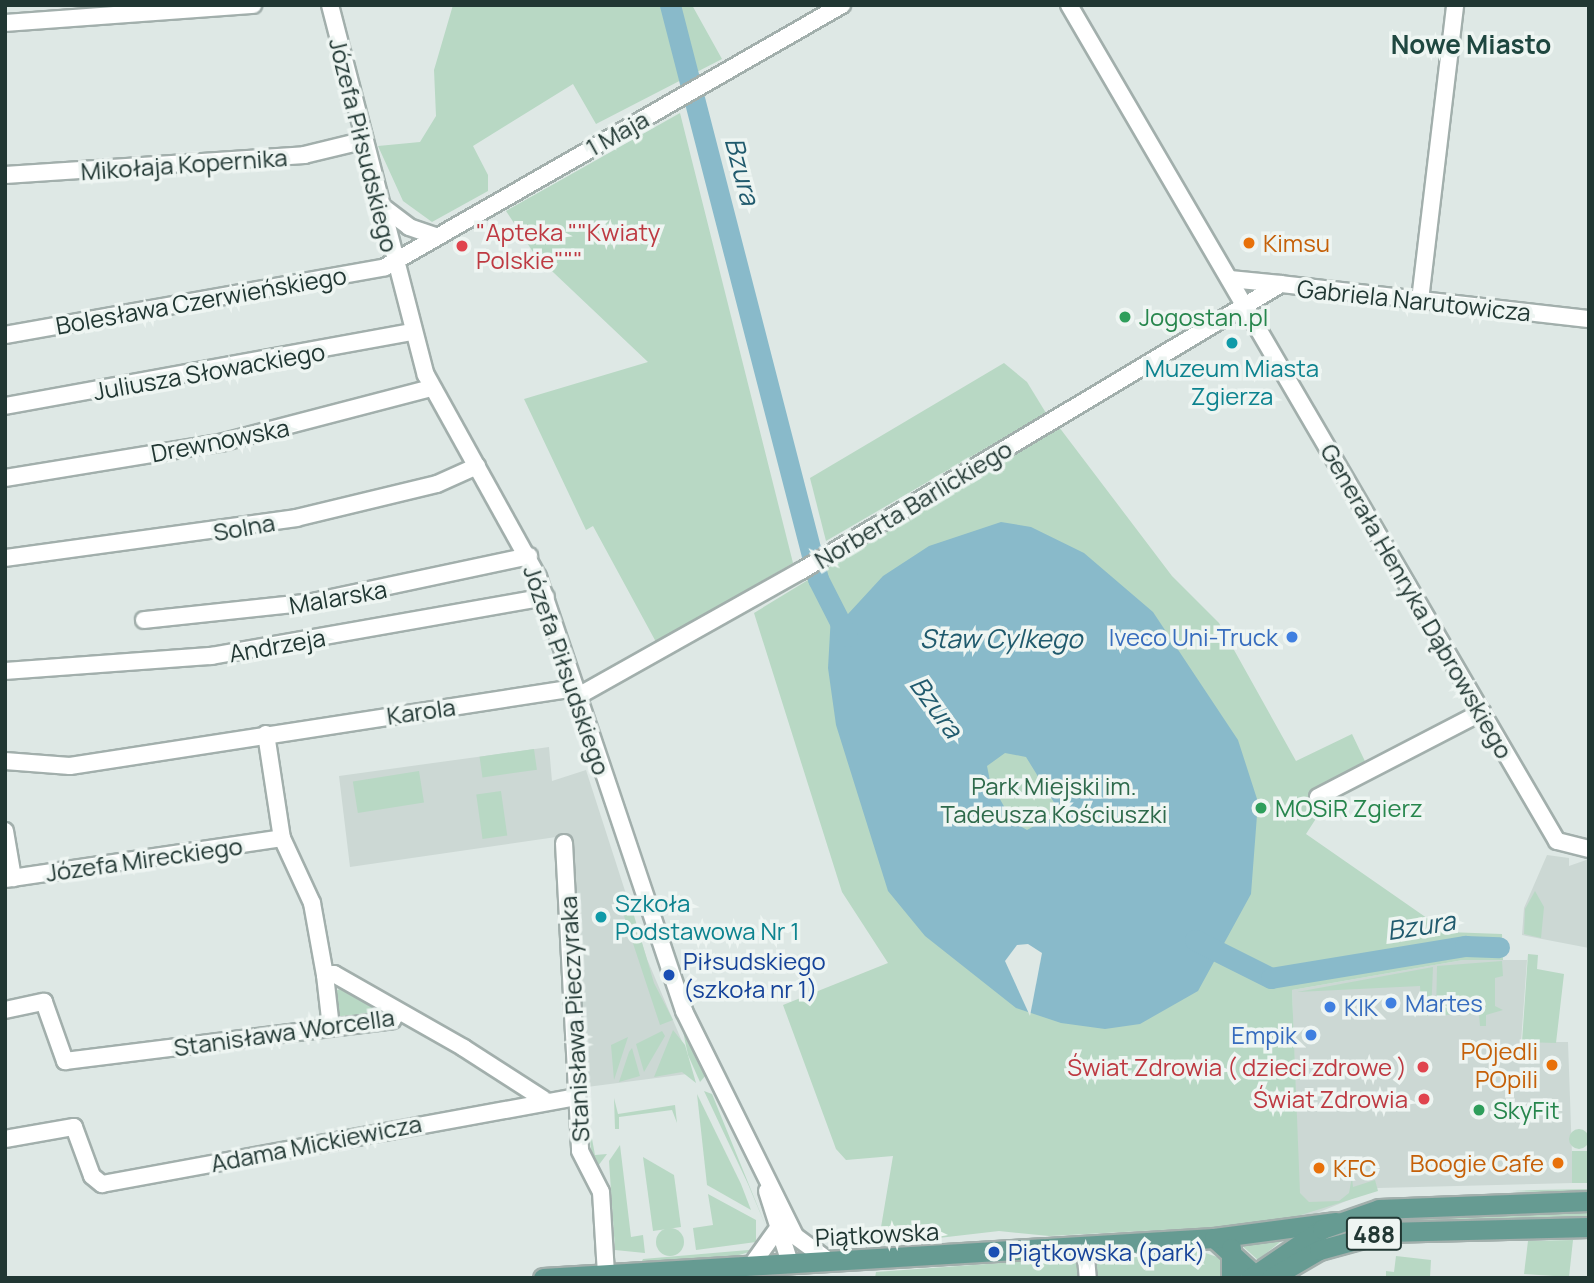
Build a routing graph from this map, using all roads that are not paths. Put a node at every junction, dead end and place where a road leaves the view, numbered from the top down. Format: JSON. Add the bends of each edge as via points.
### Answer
{"nodes":[{"id":1,"x":253,"y":5,"type":"edge"},
{"id":2,"x":330,"y":5,"type":"edge"},
{"id":3,"x":842,"y":5,"type":"edge"},
{"id":4,"x":1069,"y":5,"type":"edge"},
{"id":5,"x":1455,"y":5,"type":"edge"},
{"id":6,"x":5,"y":23,"type":"edge"},
{"id":7,"x":362,"y":141,"type":"junction"},
{"id":8,"x":5,"y":175,"type":"edge"},
{"id":9,"x":379,"y":204,"type":"junction"},
{"id":10,"x":435,"y":236,"type":"junction"},
{"id":11,"x":394,"y":260,"type":"junction"},
{"id":12,"x":1230,"y":279,"type":"junction"},
{"id":13,"x":1281,"y":284,"type":"junction"},
{"id":14,"x":1420,"y":300,"type":"junction"},
{"id":15,"x":1246,"y":306,"type":"junction"},
{"id":16,"x":1589,"y":319,"type":"edge"},
{"id":17,"x":412,"y":332,"type":"junction"},
{"id":18,"x":5,"y":335,"type":"edge"},
{"id":19,"x":431,"y":388,"type":"junction"},
{"id":20,"x":5,"y":406,"type":"edge"},
{"id":21,"x":477,"y":466,"type":"junction"},
{"id":22,"x":5,"y":478,"type":"edge"},
{"id":23,"x":529,"y":556,"type":"junction"},
{"id":24,"x":5,"y":558,"type":"edge"},
{"id":25,"x":546,"y":597,"type":"junction"},
{"id":26,"x":144,"y":620,"type":"dead end"},
{"id":27,"x":5,"y":671,"type":"edge"},
{"id":28,"x":576,"y":692,"type":"junction"},
{"id":29,"x":1482,"y":712,"type":"junction"},
{"id":30,"x":266,"y":734,"type":"junction"},
{"id":31,"x":5,"y":761,"type":"edge"},
{"id":32,"x":1318,"y":797,"type":"dead end"},
{"id":33,"x":5,"y":831,"type":"edge"},
{"id":34,"x":282,"y":838,"type":"junction"},
{"id":35,"x":564,"y":843,"type":"dead end"},
{"id":36,"x":1589,"y":849,"type":"edge"},
{"id":37,"x":9,"y":878,"type":"edge"},
{"id":38,"x":325,"y":975,"type":"junction"},
{"id":39,"x":5,"y":1010,"type":"edge"},
{"id":40,"x":398,"y":1012,"type":"junction"},
{"id":41,"x":331,"y":1028,"type":"junction"},
{"id":42,"x":577,"y":1097,"type":"junction"},
{"id":43,"x":543,"y":1099,"type":"junction"},
{"id":44,"x":5,"y":1139,"type":"edge"},
{"id":45,"x":762,"y":1175,"type":"junction"},
{"id":46,"x":1589,"y":1201,"type":"edge"},
{"id":47,"x":1336,"y":1222,"type":"junction"},
{"id":48,"x":1589,"y":1227,"type":"edge"},
{"id":49,"x":776,"y":1231,"type":"junction"},
{"id":50,"x":795,"y":1236,"type":"junction"},
{"id":51,"x":1222,"y":1243,"type":"junction"},
{"id":52,"x":1085,"y":1246,"type":"junction"},
{"id":53,"x":830,"y":1261,"type":"junction"},
{"id":54,"x":790,"y":1264,"type":"junction"},
{"id":55,"x":751,"y":1266,"type":"junction"},
{"id":56,"x":718,"y":1273,"type":"edge"},
{"id":57,"x":606,"y":1274,"type":"junction"},
{"id":58,"x":1259,"y":1277,"type":"edge"},
{"id":59,"x":543,"y":1278,"type":"edge"},
{"id":60,"x":1087,"y":1278,"type":"edge"},
{"id":61,"x":1231,"y":1278,"type":"edge"}],
"edges":[{"from":1,"to":6,"type":"street"},
{"from":2,"to":7,"type":"street","name":"Józefa Piłsudskiego"},
{"from":3,"to":10,"type":"street","name":"1 Maja"},
{"from":4,"to":12,"type":"street","name":"Generała Henryka Dąbrowskiego"},
{"from":5,"to":14,"type":"street"},
{"from":7,"to":8,"type":"street","name":"Mikołaja Kopernika","via":[[304,155]]},
{"from":7,"to":9,"type":"street","name":"Józefa Piłsudskiego"},
{"from":9,"to":10,"type":"street","via":[[409,227]]},
{"from":9,"to":11,"type":"street","name":"Józefa Piłsudskiego"},
{"from":10,"to":11,"type":"street","name":"1 Maja"},
{"from":11,"to":17,"type":"street","name":"Józefa Piłsudskiego"},
{"from":11,"to":18,"type":"street","name":"Bolesława Czerwieńskiego","via":[[371,271]]},
{"from":12,"to":13,"type":"street"},
{"from":12,"to":15,"type":"street","name":"Generała Henryka Dąbrowskiego"},
{"from":13,"to":14,"type":"street","name":"Gabriela Narutowicza"},
{"from":13,"to":15,"type":"street","name":"Gabriela Narutowicza"},
{"from":14,"to":16,"type":"street","name":"Gabriela Narutowicza"},
{"from":15,"to":28,"type":"street","name":"Norberta Barlickiego","via":[[805,569]]},
{"from":15,"to":29,"type":"street","name":"Generała Henryka Dąbrowskiego"},
{"from":17,"to":19,"type":"street","name":"Józefa Piłsudskiego"},
{"from":17,"to":20,"type":"street","name":"Juliusza Słowackiego"},
{"from":19,"to":21,"type":"street","name":"Józefa Piłsudskiego"},
{"from":19,"to":22,"type":"street","name":"Drewnowska","via":[[224,442]]},
{"from":21,"to":23,"type":"street","name":"Józefa Piłsudskiego"},
{"from":21,"to":24,"type":"street","name":"Solna","via":[[437,484],[296,518]]},
{"from":23,"to":25,"type":"street","name":"Józefa Piłsudskiego"},
{"from":23,"to":26,"type":"street","name":"Malarska","via":[[313,603]]},
{"from":25,"to":27,"type":"street","name":"Andrzeja","via":[[211,656]]},
{"from":25,"to":28,"type":"street","name":"Józefa Piłsudskiego"},
{"from":28,"to":30,"type":"street","name":"Karola"},
{"from":28,"to":45,"type":"street","name":"Józefa Piłsudskiego","via":[[669,975]]},
{"from":29,"to":32,"type":"street"},
{"from":29,"to":36,"type":"street","name":"Generała Henryka Dąbrowskiego","via":[[1557,841]]},
{"from":30,"to":31,"type":"street","name":"Karola","via":[[70,766]]},
{"from":30,"to":34,"type":"street"},
{"from":33,"to":37,"type":"street"},
{"from":34,"to":37,"type":"street","name":"Józefa Mireckiego"},
{"from":34,"to":38,"type":"street","via":[[312,903]]},
{"from":35,"to":42,"type":"street","name":"Stanisława Pieczyraka"},
{"from":38,"to":40,"type":"street","via":[[334,974]]},
{"from":38,"to":41,"type":"street"},
{"from":39,"to":41,"type":"street","name":"Stanisława Worcella","via":[[44,1002],[65,1061]]},
{"from":40,"to":41,"type":"street","name":"Stanisława Worcella","via":[[392,1020]]},
{"from":40,"to":43,"type":"street","name":"Stanisława Worcella","via":[[530,1085]]},
{"from":42,"to":43,"type":"street","name":"Adama Mickiewicza"},
{"from":42,"to":57,"type":"street","name":"Stanisława Pieczyraka","via":[[581,1156],[601,1192]]},
{"from":43,"to":44,"type":"street","name":"Adama Mickiewicza","via":[[102,1184],[92,1176],[74,1127]]},
{"from":45,"to":49,"type":"street","name":"Józefa Piłsudskiego"},
{"from":45,"to":50,"type":"street","name":"Józefa Piłsudskiego"},
{"from":46,"to":47,"type":"main road","number":"488","via":[[1408,1205]]},
{"from":47,"to":51,"type":"main road","name":"Piątkowska"},
{"from":47,"to":58,"type":"main road","number":"488"},
{"from":48,"to":58,"type":"main road","number":"488","via":[[1378,1233],[1319,1251]]},
{"from":49,"to":54,"type":"street","name":"Józefa Piłsudskiego"},
{"from":49,"to":55,"type":"street"},
{"from":50,"to":53,"type":"street","via":[[808,1251]]},
{"from":50,"to":54,"type":"street"},
{"from":51,"to":52,"type":"main road","name":"Piątkowska"},
{"from":51,"to":58,"type":"main road"},
{"from":51,"to":61,"type":"main road"},
{"from":52,"to":53,"type":"main road","name":"Piątkowska"},
{"from":52,"to":60,"type":"street"},
{"from":53,"to":54,"type":"main road","name":"Piątkowska"},
{"from":54,"to":55,"type":"main road","name":"Piątkowska"},
{"from":55,"to":56,"type":"main road","name":"Piątkowska"},
{"from":56,"to":57,"type":"main road","name":"Piątkowska"},
{"from":57,"to":59,"type":"main road","name":"Piątkowska"}]}
